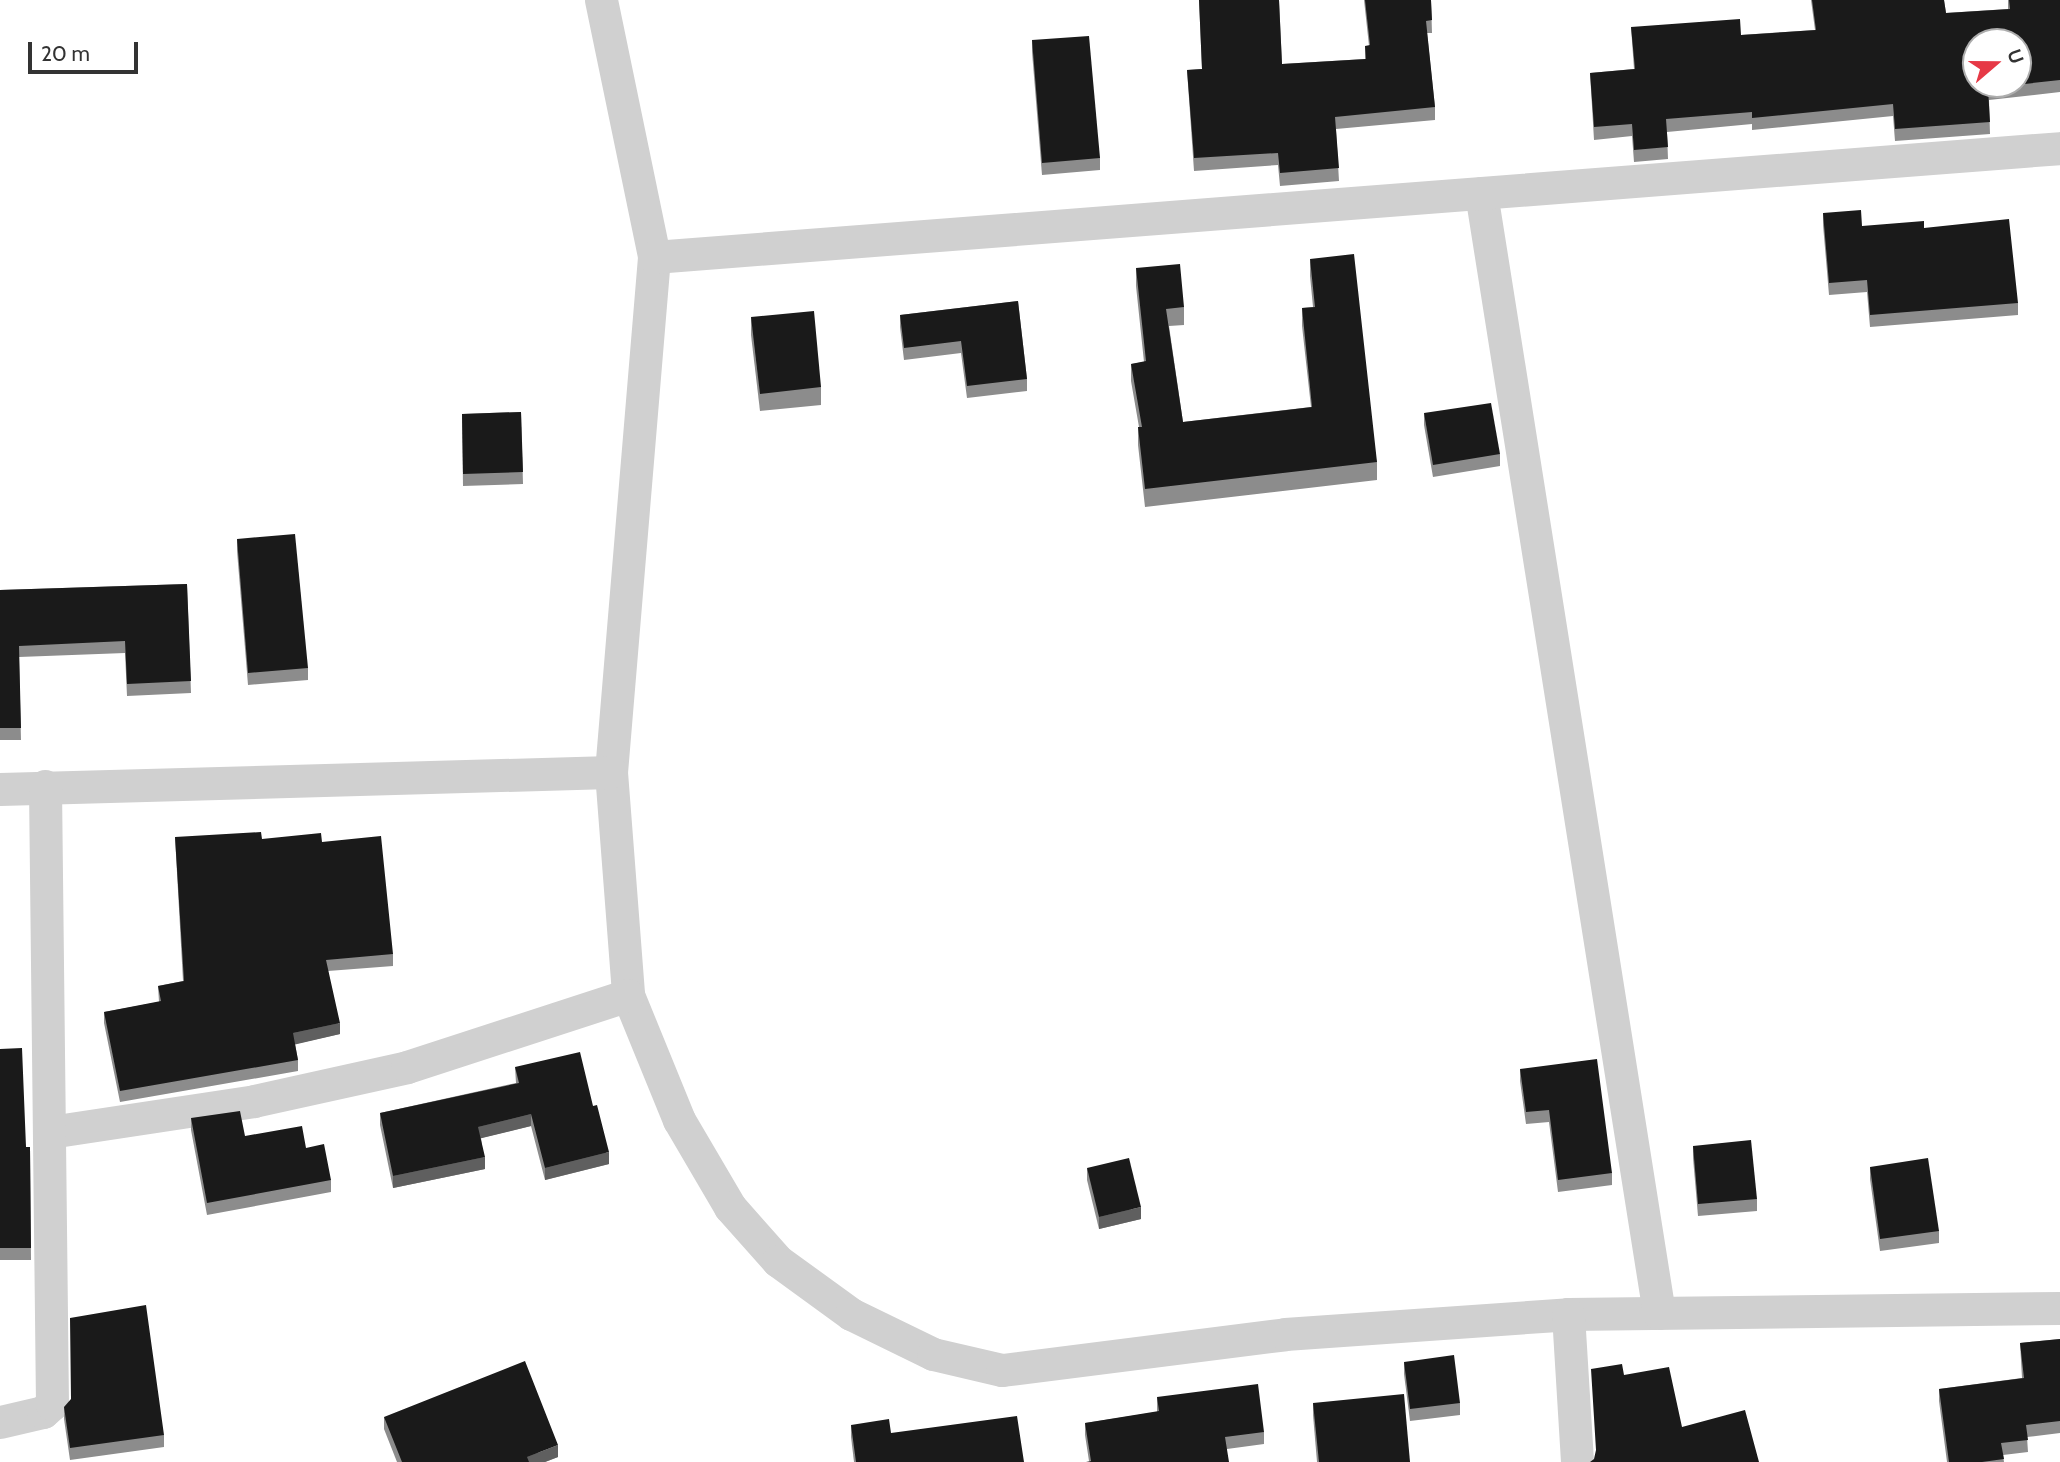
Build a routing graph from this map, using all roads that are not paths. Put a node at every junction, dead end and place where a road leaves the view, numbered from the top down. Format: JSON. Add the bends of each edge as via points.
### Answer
{"nodes":[{"id":1,"x":601,"y":0,"type":"edge"},
{"id":2,"x":2060,"y":148,"type":"edge"},
{"id":3,"x":1482,"y":193,"type":"junction"},
{"id":4,"x":654,"y":257,"type":"junction"},
{"id":5,"x":611,"y":772,"type":"junction"},
{"id":6,"x":45,"y":786,"type":"junction"},
{"id":7,"x":0,"y":789,"type":"edge"},
{"id":8,"x":628,"y":995,"type":"junction"},
{"id":9,"x":50,"y":1132,"type":"junction"},
{"id":10,"x":2060,"y":1308,"type":"edge"},
{"id":11,"x":1659,"y":1313,"type":"junction"},
{"id":12,"x":1568,"y":1314,"type":"junction"},
{"id":13,"x":0,"y":1422,"type":"edge"},
{"id":14,"x":1577,"y":1462,"type":"edge"}],
"edges":[{"from":1,"to":4,"type":"street"},
{"from":2,"to":3,"type":"street"},
{"from":3,"to":4,"type":"street"},
{"from":3,"to":11,"type":"street"},
{"from":4,"to":5,"type":"street"},
{"from":5,"to":6,"type":"street"},
{"from":5,"to":8,"type":"street"},
{"from":6,"to":7,"type":"street"},
{"from":6,"to":9,"type":"street"},
{"from":8,"to":9,"type":"street","via":[[407,1067],[254,1101]]},
{"from":8,"to":12,"type":"street","via":[[679,1120],[730,1207],[778,1261],[851,1314],[933,1354],[1002,1370],[1285,1334]]},
{"from":9,"to":13,"type":"street","via":[[52,1404],[43,1412]]},
{"from":10,"to":11,"type":"street"},
{"from":11,"to":12,"type":"street"},
{"from":12,"to":14,"type":"street"}]}
